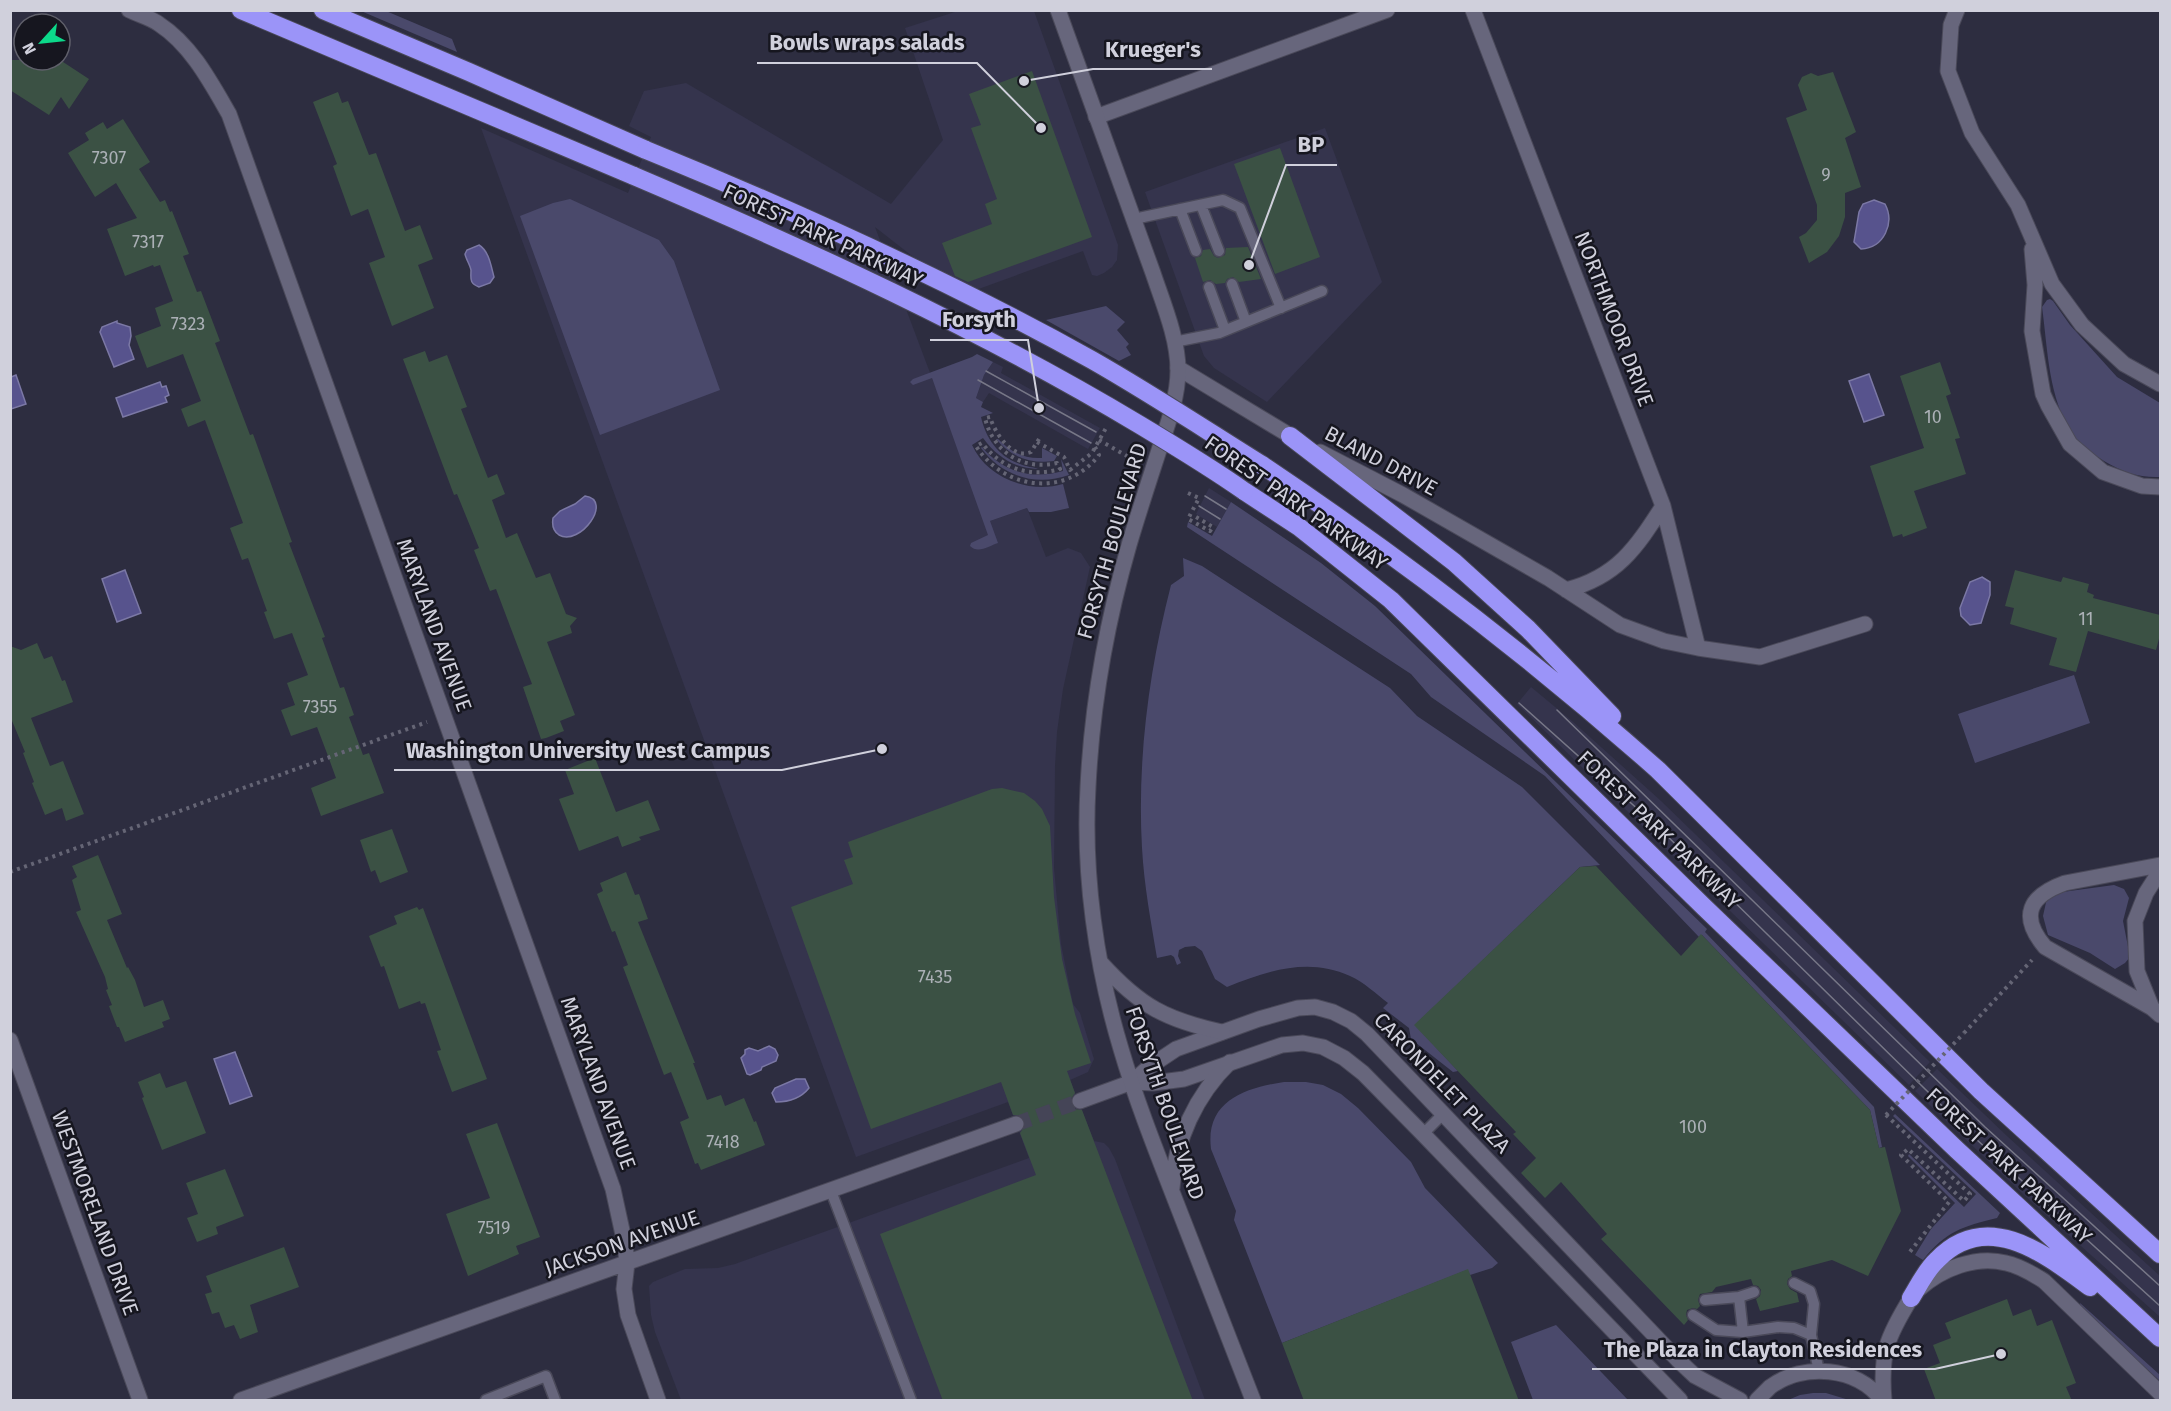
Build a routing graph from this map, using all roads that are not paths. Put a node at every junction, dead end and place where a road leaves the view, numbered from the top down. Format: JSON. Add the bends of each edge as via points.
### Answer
{"nodes":[{"id":1,"x":129,"y":10,"type":"edge"},
{"id":2,"x":241,"y":10,"type":"edge"},
{"id":3,"x":323,"y":10,"type":"edge"},
{"id":4,"x":1058,"y":10,"type":"edge"},
{"id":5,"x":1388,"y":10,"type":"edge"},
{"id":6,"x":1473,"y":10,"type":"edge"},
{"id":7,"x":1957,"y":10,"type":"edge"},
{"id":8,"x":1096,"y":117,"type":"junction"},
{"id":9,"x":1201,"y":205,"type":"junction"},
{"id":10,"x":1180,"y":209,"type":"junction"},
{"id":11,"x":1134,"y":219,"type":"junction"},
{"id":12,"x":2032,"y":238,"type":"junction"},
{"id":13,"x":1196,"y":251,"type":"dead end"},
{"id":14,"x":1219,"y":251,"type":"dead end"},
{"id":15,"x":1232,"y":284,"type":"dead end"},
{"id":16,"x":1209,"y":287,"type":"dead end"},
{"id":17,"x":1322,"y":291,"type":"dead end"},
{"id":18,"x":1281,"y":308,"type":"junction"},
{"id":19,"x":1246,"y":322,"type":"junction"},
{"id":20,"x":1225,"y":330,"type":"junction"},
{"id":21,"x":1174,"y":342,"type":"junction"},
{"id":22,"x":1178,"y":368,"type":"junction"},
{"id":23,"x":2160,"y":384,"type":"edge"},
{"id":24,"x":1290,"y":436,"type":"junction"},
{"id":25,"x":2160,"y":487,"type":"edge"},
{"id":26,"x":1663,"y":506,"type":"junction"},
{"id":27,"x":1566,"y":590,"type":"junction"},
{"id":28,"x":1865,"y":624,"type":"dead end"},
{"id":29,"x":1698,"y":648,"type":"junction"},
{"id":30,"x":1658,"y":770,"type":"junction"},
{"id":31,"x":2160,"y":865,"type":"edge"},
{"id":32,"x":2160,"y":871,"type":"edge"},
{"id":33,"x":1101,"y":963,"type":"junction"},
{"id":34,"x":2156,"y":1012,"type":"edge"},
{"id":35,"x":1222,"y":1032,"type":"junction"},
{"id":36,"x":10,"y":1040,"type":"edge"},
{"id":37,"x":1230,"y":1062,"type":"junction"},
{"id":38,"x":1132,"y":1082,"type":"junction"},
{"id":39,"x":1080,"y":1101,"type":"tunnel mouth"},
{"id":40,"x":1444,"y":1113,"type":"junction"},
{"id":41,"x":1016,"y":1124,"type":"tunnel mouth"},
{"id":42,"x":1423,"y":1134,"type":"junction"},
{"id":43,"x":831,"y":1191,"type":"junction"},
{"id":44,"x":1172,"y":1191,"type":"junction"},
{"id":45,"x":2160,"y":1254,"type":"edge"},
{"id":46,"x":627,"y":1263,"type":"junction"},
{"id":47,"x":1794,"y":1283,"type":"dead end"},
{"id":48,"x":1754,"y":1292,"type":"dead end"},
{"id":49,"x":1739,"y":1297,"type":"junction"},
{"id":50,"x":1911,"y":1298,"type":"junction"},
{"id":51,"x":1705,"y":1300,"type":"dead end"},
{"id":52,"x":1693,"y":1315,"type":"dead end"},
{"id":53,"x":1743,"y":1332,"type":"junction"},
{"id":54,"x":1811,"y":1335,"type":"junction"},
{"id":55,"x":2159,"y":1336,"type":"edge"},
{"id":56,"x":1819,"y":1371,"type":"junction"},
{"id":57,"x":2160,"y":1392,"type":"edge"},
{"id":58,"x":140,"y":1401,"type":"edge"},
{"id":59,"x":241,"y":1401,"type":"edge"},
{"id":60,"x":486,"y":1401,"type":"edge"},
{"id":61,"x":555,"y":1401,"type":"edge"},
{"id":62,"x":658,"y":1401,"type":"edge"},
{"id":63,"x":910,"y":1401,"type":"edge"},
{"id":64,"x":1253,"y":1401,"type":"edge"},
{"id":65,"x":1680,"y":1401,"type":"edge"},
{"id":66,"x":1740,"y":1401,"type":"edge"},
{"id":67,"x":1757,"y":1401,"type":"edge"},
{"id":68,"x":1883,"y":1401,"type":"edge"}],
"edges":[{"from":1,"to":46,"type":"street","name":"MARYLAND AVENUE","via":[[159,24],[186,48],[228,114],[614,1189]]},
{"from":2,"to":55,"type":"highway","name":"FOREST PARK PARKWAY","bridge":true,"via":[[816,255],[958,323],[1070,383],[1244,490],[1344,561],[1398,607],[1957,1150]]},
{"from":3,"to":30,"type":"highway","name":"FOREST PARK PARKWAY","bridge":true,"via":[[818,222],[1094,361],[1262,465],[1387,551],[1490,628]]},
{"from":4,"to":8,"type":"street","name":"FORSYTH BOULEVARD"},
{"from":5,"to":8,"type":"street"},
{"from":6,"to":26,"type":"street","name":"NORTHMOOR DRIVE"},
{"from":7,"to":12,"type":"street","via":[[1951,25],[1948,71],[1972,133],[2018,205]]},
{"from":8,"to":11,"type":"street","name":"FORSYTH BOULEVARD"},
{"from":9,"to":10,"type":"lane"},
{"from":9,"to":14,"type":"lane"},
{"from":9,"to":18,"type":"lane","via":[[1223,200],[1240,208]]},
{"from":10,"to":11,"type":"lane"},
{"from":10,"to":13,"type":"lane"},
{"from":11,"to":21,"type":"street","name":"FORSYTH BOULEVARD"},
{"from":12,"to":23,"type":"street","via":[[2052,284],[2082,325],[2124,364]]},
{"from":12,"to":25,"type":"street","via":[[2032,331],[2043,394],[2070,444],[2103,472],[2142,486]]},
{"from":15,"to":19,"type":"lane"},
{"from":16,"to":20,"type":"lane"},
{"from":17,"to":18,"type":"lane"},
{"from":18,"to":19,"type":"lane"},
{"from":19,"to":20,"type":"lane"},
{"from":20,"to":21,"type":"lane"},
{"from":21,"to":22,"type":"street","name":"FORSYTH BOULEVARD"},
{"from":22,"to":24,"type":"street","name":"BLAND DRIVE"},
{"from":22,"to":33,"type":"street","name":"FORSYTH BOULEVARD","via":[[1168,423],[1108,625],[1093,723],[1089,857]]},
{"from":24,"to":27,"type":"street","name":"BLAND DRIVE","via":[[1403,495]]},
{"from":24,"to":30,"type":"highway","via":[[1454,562],[1528,629]]},
{"from":26,"to":27,"type":"street","via":[[1639,543],[1611,571],[1587,585]]},
{"from":26,"to":29,"type":"street","name":"NORTHMOOR DRIVE"},
{"from":27,"to":29,"type":"street","name":"BLAND DRIVE","via":[[1620,625]]},
{"from":28,"to":29,"type":"street","name":"BLAND DRIVE","via":[[1760,657]]},
{"from":30,"to":45,"type":"highway","name":"FOREST PARK PARKWAY","via":[[1981,1090]]},
{"from":31,"to":34,"type":"street","via":[[2065,883],[2039,895],[2030,914],[2031,926],[2045,947]]},
{"from":32,"to":34,"type":"street","via":[[2135,921],[2137,971]]},
{"from":33,"to":35,"type":"street","via":[[1154,1010],[1186,1024]]},
{"from":33,"to":38,"type":"street","name":"FORSYTH BOULEVARD"},
{"from":35,"to":38,"type":"street","name":"CARONDELET PLAZA","via":[[1176,1049]]},
{"from":35,"to":40,"type":"street","name":"CARONDELET PLAZA","via":[[1280,1011],[1315,1007],[1334,1012],[1367,1034]]},
{"from":36,"to":58,"type":"street","name":"WESTMORELAND DRIVE"},
{"from":37,"to":38,"type":"street","via":[[1184,1079]]},
{"from":37,"to":42,"type":"street","via":[[1282,1045],[1303,1043],[1323,1047],[1363,1073]]},
{"from":37,"to":44,"type":"street","via":[[1193,1110],[1178,1152]]},
{"from":38,"to":39,"type":"street"},
{"from":38,"to":44,"type":"street","name":"FORSYTH BOULEVARD"},
{"from":40,"to":42,"type":"lane"},
{"from":40,"to":66,"type":"street","name":"CARONDELET PLAZA","via":[[1678,1360],[1695,1376]]},
{"from":41,"to":43,"type":"street","name":"JACKSON AVENUE"},
{"from":42,"to":65,"type":"street"},
{"from":43,"to":46,"type":"street","name":"JACKSON AVENUE"},
{"from":43,"to":63,"type":"lane"},
{"from":44,"to":64,"type":"street","name":"FORSYTH BOULEVARD"},
{"from":46,"to":59,"type":"street","name":"JACKSON AVENUE"},
{"from":46,"to":62,"type":"street","name":"MARYLAND AVENUE","via":[[624,1289],[628,1315]]},
{"from":47,"to":54,"type":"lane","via":[[1809,1290],[1814,1304]]},
{"from":48,"to":49,"type":"lane"},
{"from":49,"to":51,"type":"lane"},
{"from":49,"to":53,"type":"lane"},
{"from":50,"to":55,"type":"highway","via":[[1936,1260],[1957,1243],[1978,1236],[2001,1236],[2055,1261]]},
{"from":50,"to":57,"type":"street","via":[[1942,1272],[1986,1261],[2006,1262],[2044,1281]]},
{"from":50,"to":68,"type":"street","via":[[1885,1348]]},
{"from":52,"to":53,"type":"lane","via":[[1716,1330]]},
{"from":53,"to":54,"type":"lane","via":[[1778,1327]]},
{"from":54,"to":56,"type":"lane"},
{"from":56,"to":67,"type":"street","via":[[1794,1375],[1770,1387]]},
{"from":56,"to":68,"type":"street","via":[[1861,1382]]},
{"from":60,"to":61,"type":"lane","via":[[546,1376]]}]}
